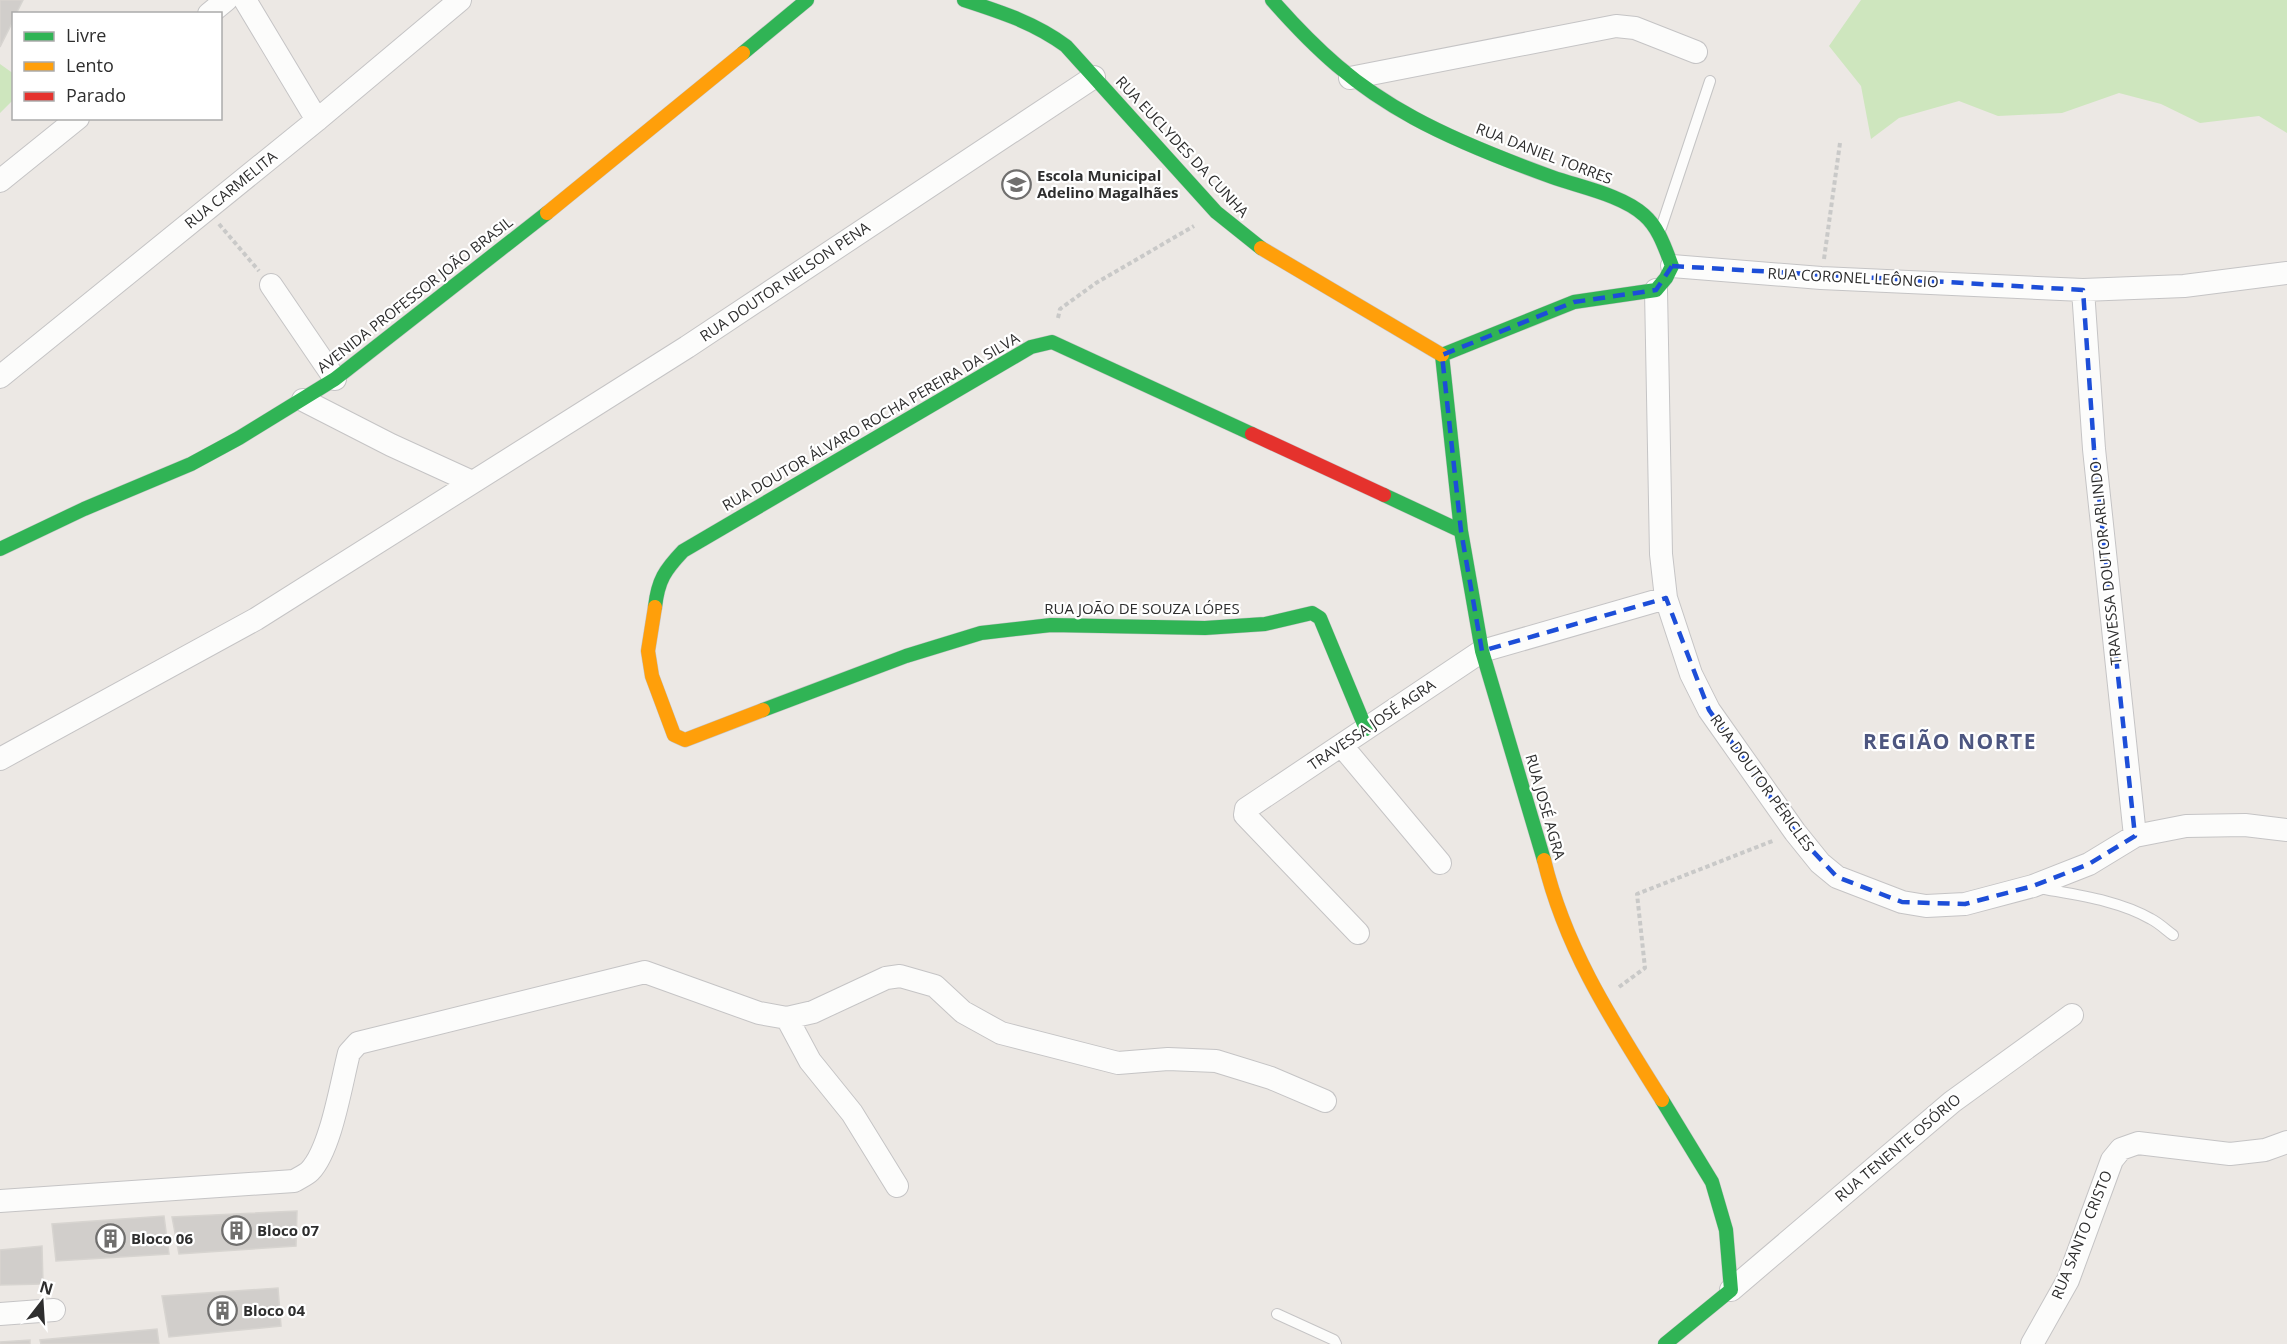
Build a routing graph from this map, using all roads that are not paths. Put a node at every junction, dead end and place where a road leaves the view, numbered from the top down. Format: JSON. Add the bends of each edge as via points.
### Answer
{"nodes":[{"id":1,"x":460,"y":0,"type":"edge"},
{"id":2,"x":807,"y":0,"type":"edge"},
{"id":3,"x":964,"y":0,"type":"edge"},
{"id":4,"x":1272,"y":0,"type":"edge"},
{"id":5,"x":225,"y":3,"type":"edge"},
{"id":6,"x":1696,"y":52,"type":"dead end"},
{"id":7,"x":1094,"y":77,"type":"junction"},
{"id":8,"x":1350,"y":78,"type":"junction"},
{"id":9,"x":1710,"y":81,"type":"dead end"},
{"id":10,"x":76,"y":120,"type":"edge"},
{"id":11,"x":317,"y":120,"type":"junction"},
{"id":12,"x":0,"y":181,"type":"edge"},
{"id":13,"x":1659,"y":234,"type":"junction"},
{"id":14,"x":1672,"y":266,"type":"junction"},
{"id":15,"x":2287,"y":273,"type":"edge"},
{"id":16,"x":271,"y":285,"type":"road end"},
{"id":17,"x":1656,"y":290,"type":"junction"},
{"id":18,"x":2083,"y":290,"type":"junction"},
{"id":19,"x":1442,"y":355,"type":"junction"},
{"id":20,"x":0,"y":377,"type":"edge"},
{"id":21,"x":335,"y":379,"type":"junction"},
{"id":22,"x":303,"y":400,"type":"junction"},
{"id":23,"x":472,"y":482,"type":"junction"},
{"id":24,"x":1461,"y":531,"type":"junction"},
{"id":25,"x":0,"y":549,"type":"edge"},
{"id":26,"x":1666,"y":598,"type":"junction"},
{"id":27,"x":1482,"y":651,"type":"junction"},
{"id":28,"x":1366,"y":729,"type":"junction"},
{"id":29,"x":680,"y":740,"type":"joint"},
{"id":30,"x":1342,"y":746,"type":"junction"},
{"id":31,"x":0,"y":759,"type":"edge"},
{"id":32,"x":2287,"y":830,"type":"edge"},
{"id":33,"x":2135,"y":836,"type":"junction"},
{"id":34,"x":1440,"y":864,"type":"dead end"},
{"id":35,"x":2033,"y":886,"type":"junction"},
{"id":36,"x":1358,"y":933,"type":"dead end"},
{"id":37,"x":2173,"y":935,"type":"dead end"},
{"id":38,"x":2072,"y":1015,"type":"dead end"},
{"id":39,"x":787,"y":1018,"type":"junction"},
{"id":40,"x":1325,"y":1101,"type":"dead end"},
{"id":41,"x":2287,"y":1142,"type":"edge"},
{"id":42,"x":897,"y":1186,"type":"dead end"},
{"id":43,"x":0,"y":1201,"type":"edge"},
{"id":44,"x":1731,"y":1290,"type":"junction"},
{"id":45,"x":54,"y":1310,"type":"dead end"},
{"id":46,"x":0,"y":1314,"type":"edge"},
{"id":47,"x":1277,"y":1314,"type":"dead end"},
{"id":48,"x":1336,"y":1344,"type":"edge"},
{"id":49,"x":1665,"y":1344,"type":"edge"},
{"id":50,"x":2032,"y":1344,"type":"edge"}],
"edges":[{"from":1,"to":11,"type":"street","name":"RUA CARMELITA"},
{"from":2,"to":21,"type":"street","name":"AVENIDA PROFESSOR JOÃO BRASIL","via":[[504,248]]},
{"from":3,"to":7,"type":"street","name":"RUA EUCLYDES DA CUNHA","via":[[1024,20],[1055,36]]},
{"from":4,"to":8,"type":"street","name":"RUA DANIEL TORRES"},
{"from":5,"to":11,"type":"street"},
{"from":6,"to":8,"type":"street","via":[[1635,28],[1616,26]]},
{"from":7,"to":19,"type":"street","name":"RUA EUCLYDES DA CUNHA","via":[[1216,212],[1252,243]]},
{"from":7,"to":23,"type":"street","name":"RUA DOUTOR NELSON PENA","via":[[687,347]]},
{"from":8,"to":13,"type":"street","name":"RUA DANIEL TORRES","via":[[1403,111],[1491,154],[1641,210]]},
{"from":9,"to":13,"type":"lane"},
{"from":10,"to":12,"type":"street"},
{"from":11,"to":20,"type":"street","name":"RUA CARMELITA"},
{"from":13,"to":14,"type":"street","name":"RUA DANIEL TORRES"},
{"from":14,"to":17,"type":"street"},
{"from":14,"to":18,"type":"street","name":"RUA CORONEL LEÔNCIO","via":[[1821,278]]},
{"from":15,"to":18,"type":"street","name":"RUA CORONEL LEÔNCIO","via":[[2184,286]]},
{"from":16,"to":21,"type":"street"},
{"from":17,"to":19,"type":"street","via":[[1574,302]]},
{"from":17,"to":26,"type":"street","name":"RUA DOUTOR PÉRICLES","via":[[1661,554]]},
{"from":18,"to":33,"type":"street","name":"TRAVESSA DOUTOR ARLINDO","via":[[2095,460]]},
{"from":19,"to":24,"type":"street","name":"RUA JOSÉ AGRA"},
{"from":21,"to":22,"type":"street","name":"AVENIDA PROFESSOR JOÃO BRASIL"},
{"from":22,"to":23,"type":"street"},
{"from":22,"to":25,"type":"street","name":"AVENIDA PROFESSOR JOÃO BRASIL","via":[[191,464]]},
{"from":23,"to":31,"type":"street","name":"RUA DOUTOR NELSON PENA","via":[[256,619]]},
{"from":24,"to":27,"type":"street","name":"RUA JOSÉ AGRA"},
{"from":24,"to":29,"type":"street","name":"RUA DOUTOR ÁLVARO ROCHA PEREIRA DA SILVA","via":[[1052,342],[1031,347],[683,551],[665,570],[657,590],[648,651],[652,676],[674,735]]},
{"from":26,"to":27,"type":"street","name":"TRAVESSA JOSÉ AGRA"},
{"from":26,"to":35,"type":"street","name":"RUA DOUTOR PÉRICLES","via":[[1691,674],[1709,710],[1795,832],[1837,877],[1902,902],[1926,906],[1965,903]]},
{"from":27,"to":28,"type":"street","name":"TRAVESSA JOSÉ AGRA"},
{"from":27,"to":44,"type":"street","name":"RUA JOSÉ AGRA","via":[[1562,921],[1600,1001],[1712,1182],[1726,1230]]},
{"from":28,"to":29,"type":"street","name":"RUA JOÃO DE SOUZA LÓPES","via":[[1320,618],[1312,613],[1265,624],[1205,628],[1051,625],[981,633],[906,656]]},
{"from":28,"to":30,"type":"street","name":"TRAVESSA JOSÉ AGRA"},
{"from":30,"to":34,"type":"street"},
{"from":30,"to":36,"type":"street","name":"TRAVESSA JOSÉ AGRA","via":[[1244,813]]},
{"from":32,"to":33,"type":"street","name":"RUA DOUTOR PÉRICLES","via":[[2245,825],[2186,826]]},
{"from":33,"to":35,"type":"street","name":"RUA DOUTOR PÉRICLES","via":[[2089,864]]},
{"from":35,"to":37,"type":"lane","via":[[2124,908],[2151,918]]},
{"from":38,"to":44,"type":"street","name":"RUA TENENTE OSÓRIO","via":[[1952,1102]]},
{"from":39,"to":40,"type":"street","via":[[813,1012],[886,978],[900,976],[935,986],[963,1012],[1001,1034],[1118,1063],[1216,1061]]},
{"from":39,"to":42,"type":"street","via":[[810,1061],[852,1113]]},
{"from":39,"to":43,"type":"street","via":[[759,1013],[645,972],[358,1043],[349,1053],[320,1157],[309,1172],[294,1181]]},
{"from":41,"to":50,"type":"street","name":"RUA SANTO CRISTO","via":[[2265,1150],[2229,1154],[2138,1143],[2121,1149],[2112,1160],[2068,1280]]},
{"from":44,"to":49,"type":"street","name":"RUA TENENTE OSÓRIO"},
{"from":45,"to":46,"type":"street"},
{"from":47,"to":48,"type":"lane"}]}
